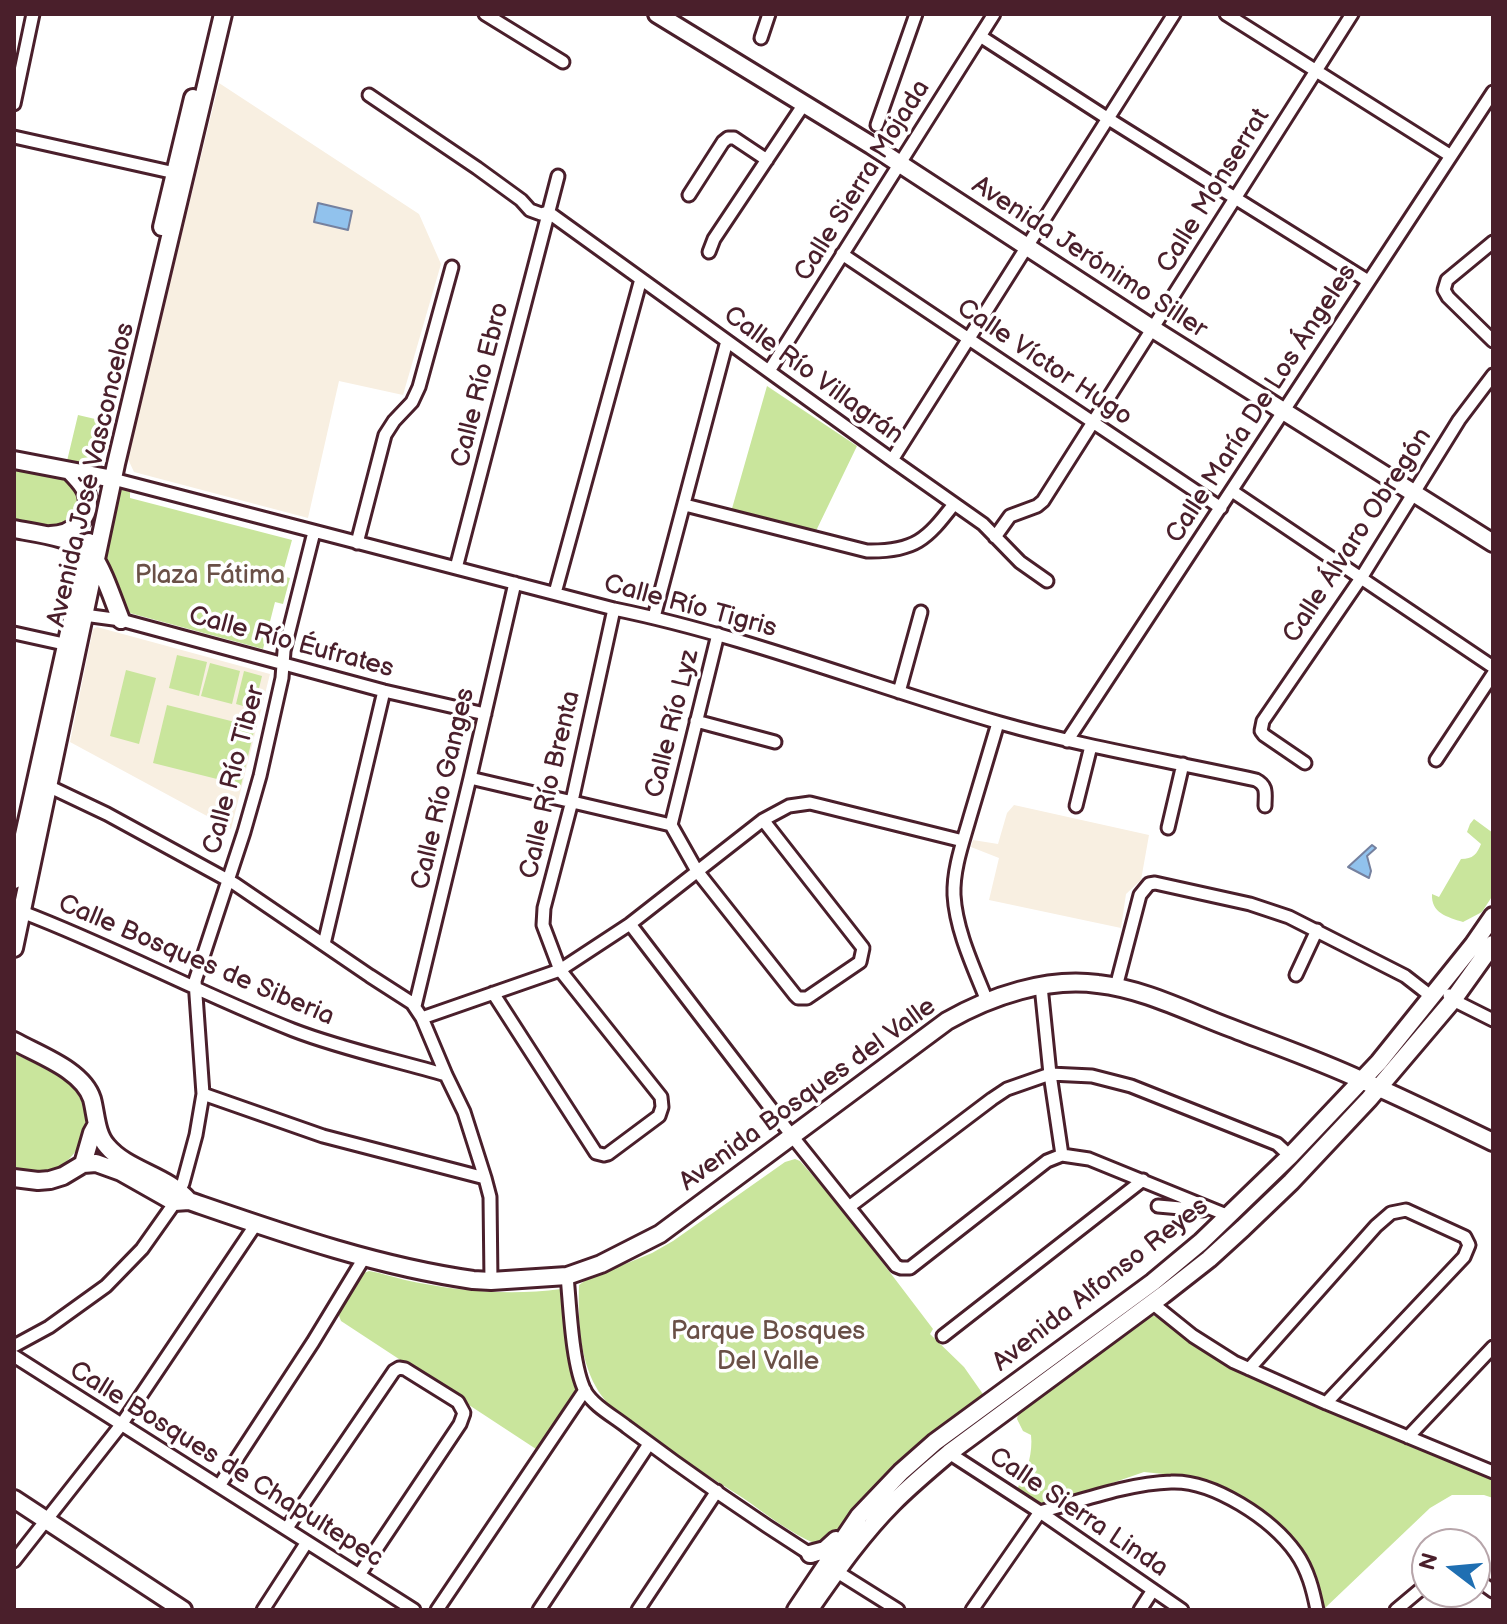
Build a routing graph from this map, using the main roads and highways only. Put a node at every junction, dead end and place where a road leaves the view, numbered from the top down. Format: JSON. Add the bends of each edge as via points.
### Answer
{"nodes":[{"id":1,"x":212,"y":14,"type":"edge"},
{"id":2,"x":223,"y":14,"type":"edge"},
{"id":3,"x":657,"y":14,"type":"edge"},
{"id":4,"x":14,"y":460,"type":"edge"},
{"id":5,"x":70,"y":471,"type":"junction"},
{"id":6,"x":108,"y":478,"type":"junction"},
{"id":7,"x":14,"y":529,"type":"edge"},
{"id":8,"x":49,"y":535,"type":"junction"},
{"id":9,"x":1493,"y":543,"type":"edge"},
{"id":10,"x":92,"y":556,"type":"junction"},
{"id":11,"x":121,"y":620,"type":"road end"},
{"id":12,"x":72,"y":645,"type":"junction"},
{"id":13,"x":19,"y":869,"type":"edge"},
{"id":14,"x":1493,"y":916,"type":"edge"},
{"id":15,"x":1493,"y":944,"type":"edge"},
{"id":16,"x":14,"y":946,"type":"edge"},
{"id":17,"x":14,"y":1041,"type":"edge"},
{"id":18,"x":1316,"y":1061,"type":"junction"},
{"id":19,"x":1362,"y":1080,"type":"junction"},
{"id":20,"x":1378,"y":1088,"type":"junction"},
{"id":21,"x":1343,"y":1101,"type":"junction"},
{"id":22,"x":1408,"y":1102,"type":"junction"},
{"id":23,"x":1360,"y":1109,"type":"junction"},
{"id":24,"x":97,"y":1124,"type":"junction"},
{"id":25,"x":1493,"y":1142,"type":"edge"},
{"id":26,"x":83,"y":1164,"type":"junction"},
{"id":27,"x":14,"y":1178,"type":"edge"},
{"id":28,"x":181,"y":1198,"type":"junction"},
{"id":29,"x":14,"y":1499,"type":"edge"},
{"id":30,"x":859,"y":1516,"type":"junction"},
{"id":31,"x":810,"y":1554,"type":"road end"},
{"id":32,"x":831,"y":1567,"type":"junction"},
{"id":33,"x":179,"y":1609,"type":"edge"},
{"id":34,"x":796,"y":1610,"type":"edge"},
{"id":35,"x":809,"y":1610,"type":"edge"}],
"edges":[{"from":1,"to":6,"type":"main road","name":"Avenida José Vasconcelos"},
{"from":2,"to":6,"type":"main road","name":"Avenida José Vasconcelos"},
{"from":3,"to":9,"type":"main road","name":"Avenida Jerónimo Siller"},
{"from":4,"to":5,"type":"main road"},
{"from":5,"to":6,"type":"main road"},
{"from":5,"to":8,"type":"main road","via":[[86,492],[85,516],[73,530]]},
{"from":6,"to":10,"type":"main road","name":"Avenida José Vasconcelos"},
{"from":7,"to":8,"type":"main road"},
{"from":8,"to":10,"type":"main road"},
{"from":10,"to":11,"type":"main road"},
{"from":10,"to":12,"type":"main road","name":"Avenida José Vasconcelos"},
{"from":10,"to":12,"type":"main road","name":"Avenida José Vasconcelos","via":[[84,615]]},
{"from":12,"to":13,"type":"main road","name":"Avenida José Vasconcelos"},
{"from":12,"to":13,"type":"main road","name":"Avenida José Vasconcelos","via":[[48,786]]},
{"from":13,"to":16,"type":"main road","name":"Avenida José Vasconcelos","via":[[22,912]]},
{"from":14,"to":19,"type":"main road","name":"Avenida Alfonso Reyes"},
{"from":15,"to":20,"type":"main road","name":"Avenida Alfonso Reyes"},
{"from":17,"to":24,"type":"main road","name":"Avenida Bosques del Valle","via":[[77,1077],[91,1095]]},
{"from":18,"to":19,"type":"main road","name":"Avenida Bosques del Valle"},
{"from":18,"to":21,"type":"main road","via":[[1339,1083]]},
{"from":18,"to":28,"type":"main road","name":"Avenida Bosques del Valle","via":[[1154,998],[1097,983],[1041,986],[987,1001],[934,1029],[660,1234],[567,1276],[455,1278],[364,1258]]},
{"from":19,"to":20,"type":"main road","name":"Avenida Bosques del Valle"},
{"from":19,"to":21,"type":"main road","name":"Avenida Alfonso Reyes"},
{"from":20,"to":22,"type":"main road","name":"Avenida Bosques del Valle"},
{"from":20,"to":23,"type":"main road","name":"Avenida Alfonso Reyes"},
{"from":21,"to":30,"type":"main road","name":"Avenida Alfonso Reyes","via":[[1153,1282],[935,1442]]},
{"from":22,"to":23,"type":"main road"},
{"from":22,"to":25,"type":"main road","name":"Avenida Bosques del Valle"},
{"from":23,"to":32,"type":"main road","name":"Avenida Alfonso Reyes","via":[[1209,1259],[949,1453]]},
{"from":24,"to":26,"type":"main road"},
{"from":24,"to":28,"type":"main road","name":"Avenida Bosques del Valle","via":[[114,1153]]},
{"from":26,"to":27,"type":"main road","via":[[50,1180]]},
{"from":26,"to":28,"type":"main road","name":"Avenida Bosques del Valle","via":[[112,1167]]},
{"from":29,"to":33,"type":"main road"},
{"from":30,"to":31,"type":"main road","via":[[825,1550]]},
{"from":30,"to":32,"type":"main road","name":"Avenida Alfonso Reyes"},
{"from":32,"to":34,"type":"main road","name":"Avenida Alfonso Reyes"},
{"from":32,"to":35,"type":"main road","name":"Avenida Alfonso Reyes"}]}
